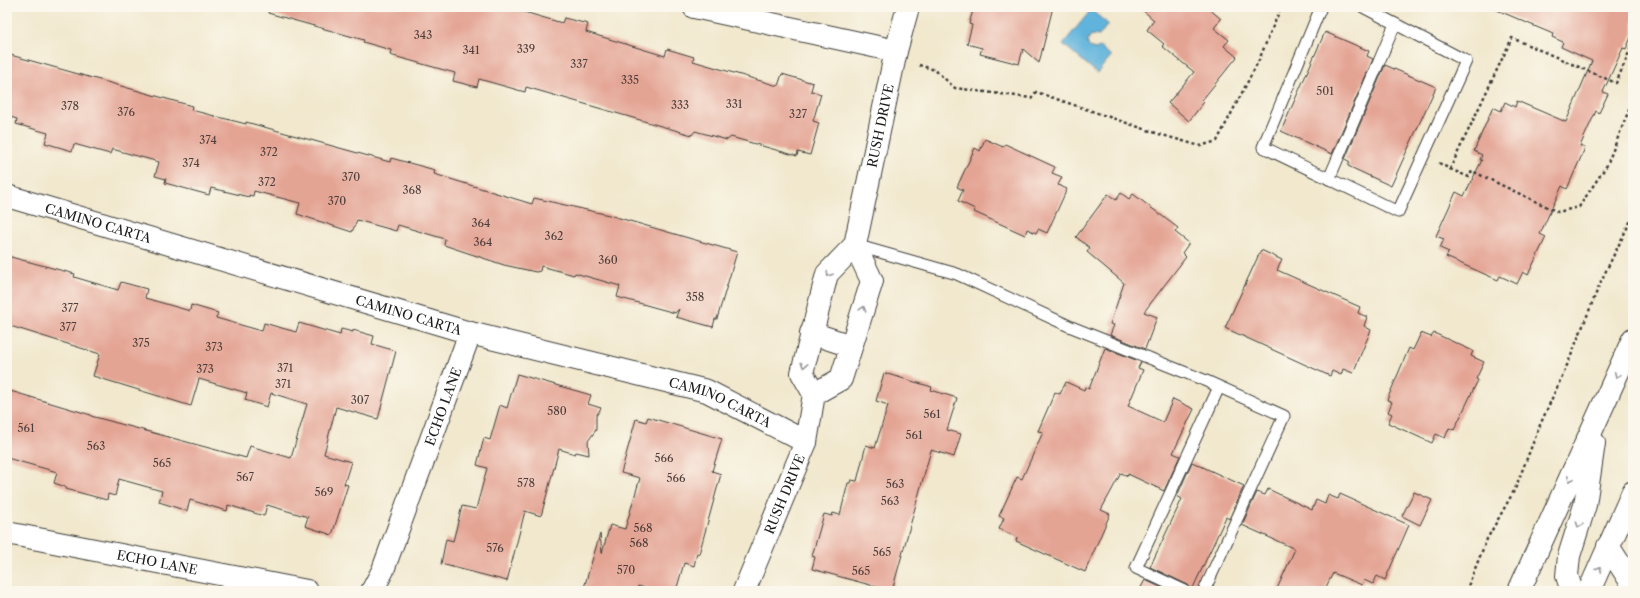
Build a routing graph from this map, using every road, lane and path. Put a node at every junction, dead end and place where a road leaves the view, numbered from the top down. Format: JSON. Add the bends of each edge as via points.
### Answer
{"nodes":[{"id":1,"x":694,"y":7,"type":"edge"},
{"id":2,"x":908,"y":7,"type":"edge"},
{"id":3,"x":1280,"y":7,"type":"edge"},
{"id":4,"x":1321,"y":7,"type":"edge"},
{"id":5,"x":1363,"y":7,"type":"edge"},
{"id":6,"x":1378,"y":11,"type":"edge"},
{"id":7,"x":1395,"y":24,"type":"junction"},
{"id":8,"x":1633,"y":43,"type":"edge"},
{"id":9,"x":896,"y":51,"type":"junction"},
{"id":10,"x":920,"y":59,"type":"dead end"},
{"id":11,"x":1633,"y":100,"type":"edge"},
{"id":12,"x":1423,"y":156,"type":"junction"},
{"id":13,"x":1450,"y":169,"type":"junction"},
{"id":14,"x":1329,"y":179,"type":"junction"},
{"id":15,"x":7,"y":196,"type":"edge"},
{"id":16,"x":1633,"y":216,"type":"edge"},
{"id":17,"x":855,"y":245,"type":"junction"},
{"id":18,"x":470,"y":333,"type":"junction"},
{"id":19,"x":811,"y":334,"type":"junction"},
{"id":20,"x":1633,"y":339,"type":"edge"},
{"id":21,"x":851,"y":346,"type":"junction"},
{"id":22,"x":1219,"y":387,"type":"junction"},
{"id":23,"x":814,"y":394,"type":"junction"},
{"id":24,"x":1598,"y":418,"type":"junction"},
{"id":25,"x":806,"y":442,"type":"junction"},
{"id":26,"x":1633,"y":492,"type":"edge"},
{"id":27,"x":7,"y":532,"type":"edge"},
{"id":28,"x":1608,"y":546,"type":"junction"},
{"id":29,"x":1633,"y":585,"type":"edge"},
{"id":30,"x":307,"y":591,"type":"edge"},
{"id":31,"x":372,"y":591,"type":"edge"},
{"id":32,"x":744,"y":591,"type":"edge"},
{"id":33,"x":1185,"y":591,"type":"edge"},
{"id":34,"x":1204,"y":591,"type":"edge"},
{"id":35,"x":1466,"y":591,"type":"edge"},
{"id":36,"x":1519,"y":591,"type":"edge"},
{"id":37,"x":1572,"y":591,"type":"edge"},
{"id":38,"x":1589,"y":591,"type":"edge"}],
"edges":[{"from":1,"to":9,"type":"street"},
{"from":2,"to":9,"type":"street","name":"RUSH DRIVE"},
{"from":3,"to":10,"type":"path","via":[[1259,60],[1217,141],[1200,146],[1036,92],[1031,98],[955,88],[935,70],[919,66]]},
{"from":4,"to":14,"type":"lane","via":[[1263,147]]},
{"from":5,"to":6,"type":"lane"},
{"from":6,"to":7,"type":"lane"},
{"from":7,"to":12,"type":"lane","via":[[1466,61]]},
{"from":7,"to":14,"type":"lane"},
{"from":8,"to":13,"type":"path","via":[[1616,84],[1512,38]]},
{"from":9,"to":17,"type":"street","name":"RUSH DRIVE"},
{"from":11,"to":13,"type":"path","via":[[1607,165],[1579,207],[1558,212],[1472,171],[1469,177]]},
{"from":12,"to":13,"type":"path"},
{"from":12,"to":14,"type":"lane","via":[[1398,212]]},
{"from":15,"to":18,"type":"street","name":"CAMINO CARTA"},
{"from":16,"to":35,"type":"path","via":[[1601,281],[1515,489],[1487,539]]},
{"from":17,"to":19,"type":"street","one_way":true,"via":[[827,274]]},
{"from":21,"to":17,"type":"street","one_way":true,"via":[[872,281]]},
{"from":17,"to":22,"type":"lane","via":[[957,274],[1069,326]]},
{"from":18,"to":25,"type":"street","name":"CAMINO CARTA","via":[[707,391]]},
{"from":18,"to":31,"type":"street","name":"ECHO LANE","via":[[383,570]]},
{"from":19,"to":21,"type":"street"},
{"from":19,"to":23,"type":"street","one_way":true,"via":[[802,373]]},
{"from":20,"to":24,"type":"street","one_way":true},
{"from":21,"to":23,"type":"street","via":[[841,379]]},
{"from":22,"to":33,"type":"lane","via":[[1136,568]]},
{"from":22,"to":34,"type":"lane","via":[[1284,416]]},
{"from":23,"to":25,"type":"street","name":"RUSH DRIVE"},
{"from":24,"to":36,"type":"street","one_way":true},
{"from":24,"to":37,"type":"street","one_way":true,"via":[[1585,505],[1569,556],[1567,576]]},
{"from":25,"to":32,"type":"street","name":"RUSH DRIVE"},
{"from":26,"to":28,"type":"street"},
{"from":27,"to":30,"type":"street","name":"ECHO LANE"},
{"from":28,"to":29,"type":"street"},
{"from":38,"to":28,"type":"street","one_way":true}]}
